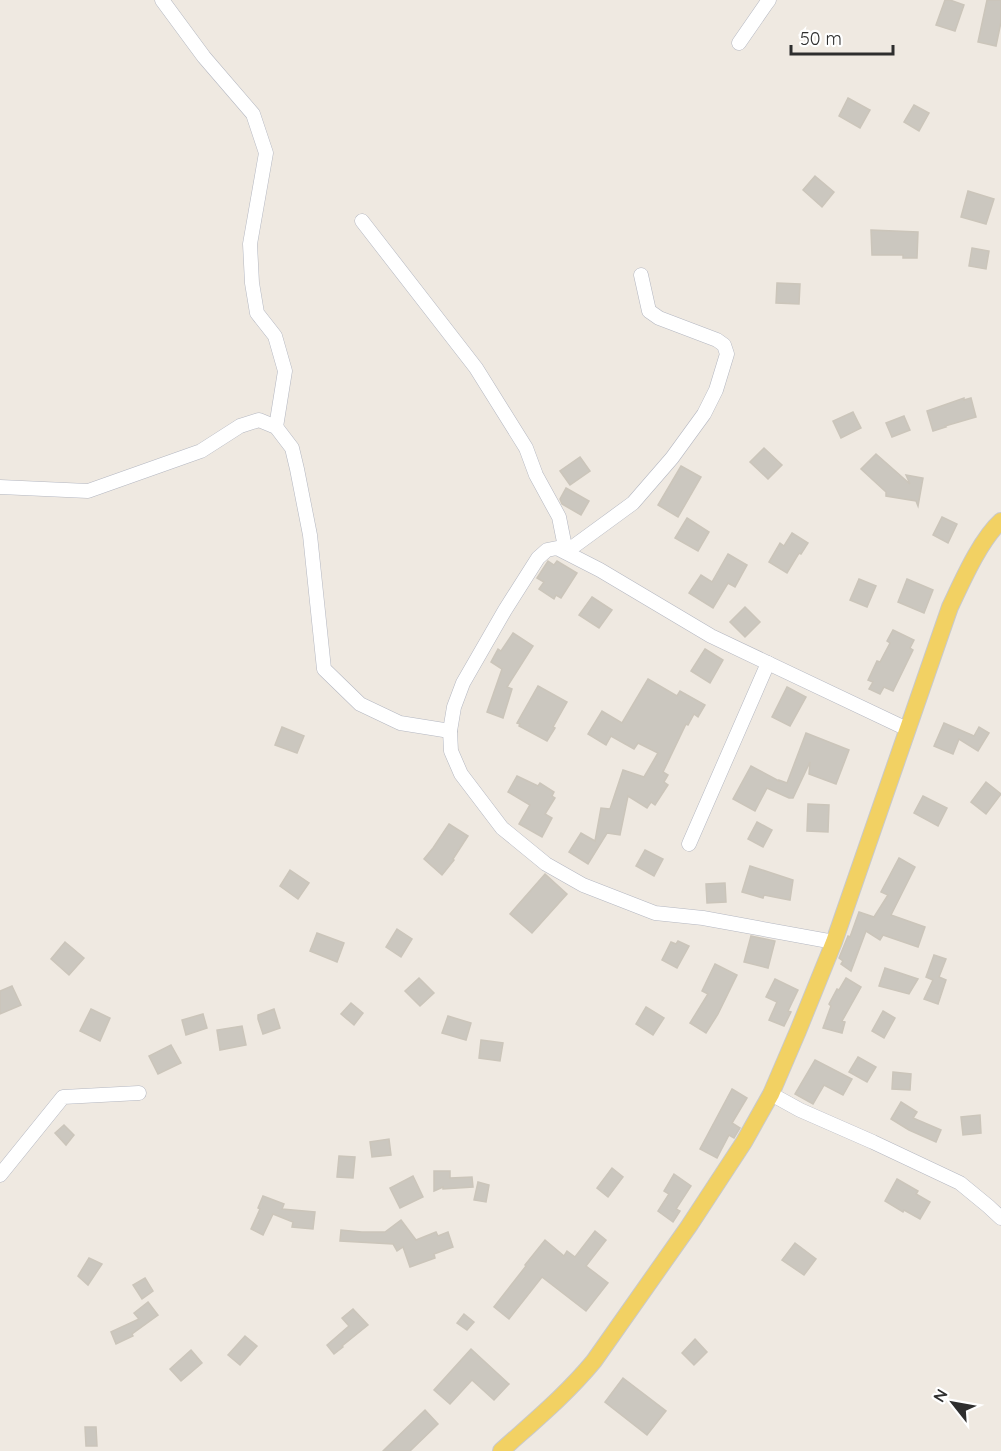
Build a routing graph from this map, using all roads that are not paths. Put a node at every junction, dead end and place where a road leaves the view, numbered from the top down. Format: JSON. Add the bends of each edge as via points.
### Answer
{"nodes":[{"id":1,"x":162,"y":0,"type":"edge"},
{"id":2,"x":770,"y":0,"type":"edge"},
{"id":3,"x":739,"y":43,"type":"dead end"},
{"id":4,"x":362,"y":221,"type":"dead end"},
{"id":5,"x":641,"y":275,"type":"dead end"},
{"id":6,"x":276,"y":427,"type":"junction"},
{"id":7,"x":0,"y":487,"type":"edge"},
{"id":8,"x":1001,"y":521,"type":"edge"},
{"id":9,"x":566,"y":552,"type":"junction"},
{"id":10,"x":768,"y":663,"type":"junction"},
{"id":11,"x":907,"y":729,"type":"junction"},
{"id":12,"x":450,"y":731,"type":"junction"},
{"id":13,"x":689,"y":844,"type":"dead end"},
{"id":14,"x":834,"y":942,"type":"junction"},
{"id":15,"x":139,"y":1093,"type":"dead end"},
{"id":16,"x":771,"y":1094,"type":"junction"},
{"id":17,"x":0,"y":1175,"type":"edge"},
{"id":18,"x":1001,"y":1218,"type":"edge"},
{"id":19,"x":501,"y":1451,"type":"edge"}],
"edges":[{"from":1,"to":6,"type":"street","via":[[253,114],[266,153],[250,244],[257,313],[274,336],[285,371]]},
{"from":2,"to":3,"type":"street"},
{"from":4,"to":9,"type":"street","via":[[476,368],[520,438],[559,517]]},
{"from":5,"to":9,"type":"street","via":[[649,311],[717,340],[727,354],[717,390],[705,414],[672,458],[633,503]]},
{"from":6,"to":7,"type":"street","via":[[259,420],[240,426],[201,451],[88,491]]},
{"from":6,"to":12,"type":"street","via":[[292,448],[297,469],[310,535],[324,669],[360,704],[400,723]]},
{"from":8,"to":11,"type":"main road","via":[[976,555],[950,607]]},
{"from":9,"to":10,"type":"street","via":[[711,636]]},
{"from":9,"to":12,"type":"street","via":[[552,548],[538,558],[463,683]]},
{"from":10,"to":11,"type":"street"},
{"from":10,"to":13,"type":"street"},
{"from":11,"to":14,"type":"main road"},
{"from":12,"to":14,"type":"street","via":[[451,751],[461,774],[502,828],[546,864],[584,885],[655,913]]},
{"from":14,"to":16,"type":"main road"},
{"from":15,"to":17,"type":"street","via":[[63,1097]]},
{"from":16,"to":18,"type":"street","via":[[960,1184]]},
{"from":16,"to":19,"type":"main road","via":[[701,1207],[594,1361],[551,1407]]}]}
